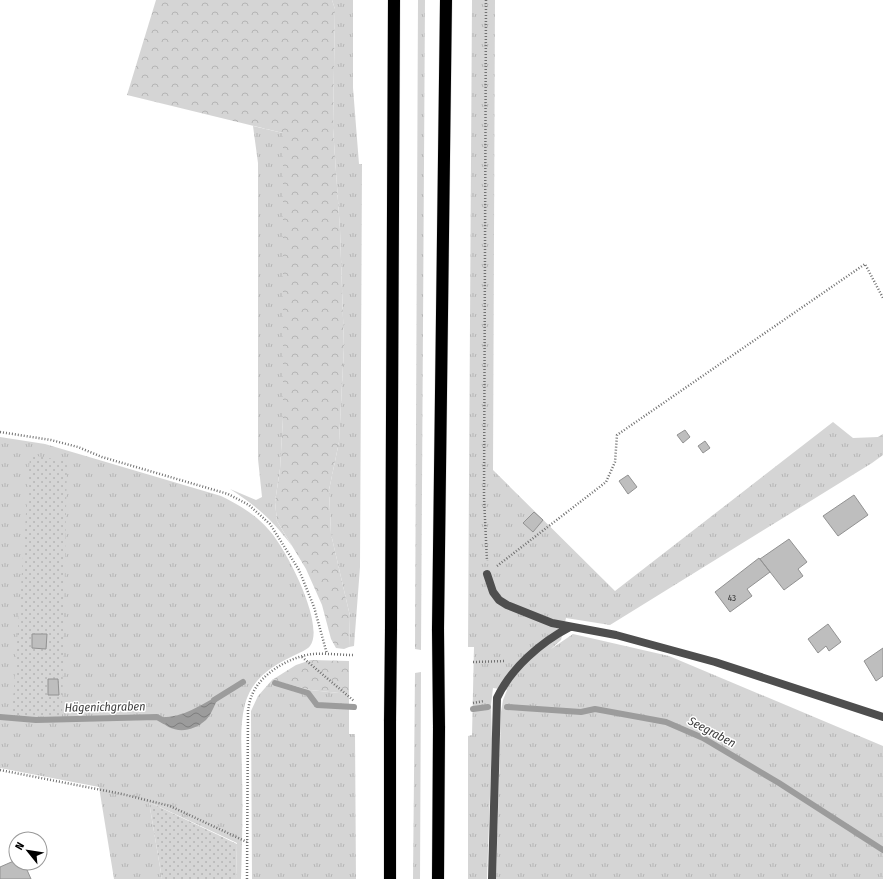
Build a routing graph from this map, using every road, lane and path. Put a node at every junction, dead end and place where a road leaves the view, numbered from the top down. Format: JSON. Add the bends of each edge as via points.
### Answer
{"nodes":[{"id":1,"x":394,"y":0,"type":"edge"},
{"id":2,"x":446,"y":0,"type":"edge"},
{"id":3,"x":486,"y":0,"type":"edge"},
{"id":4,"x":883,"y":298,"type":"edge"},
{"id":5,"x":0,"y":432,"type":"edge"},
{"id":6,"x":487,"y":574,"type":"junction"},
{"id":7,"x":570,"y":627,"type":"junction"},
{"id":8,"x":327,"y":654,"type":"junction"},
{"id":9,"x":353,"y":655,"type":"dead end"},
{"id":10,"x":302,"y":657,"type":"junction"},
{"id":11,"x":524,"y":661,"type":"junction"},
{"id":12,"x":473,"y":662,"type":"dead end"},
{"id":13,"x":354,"y":701,"type":"dead end"},
{"id":14,"x":883,"y":718,"type":"edge"},
{"id":15,"x":0,"y":770,"type":"edge"},
{"id":16,"x":247,"y":842,"type":"junction"},
{"id":17,"x":247,"y":879,"type":"edge"},
{"id":18,"x":390,"y":879,"type":"edge"},
{"id":19,"x":438,"y":879,"type":"edge"},
{"id":20,"x":492,"y":879,"type":"edge"}],
"edges":[{"from":1,"to":18,"type":"highway","bridge":true},
{"from":2,"to":19,"type":"highway","bridge":true,"via":[[438,628]]},
{"from":3,"to":6,"type":"path","via":[[484,498]]},
{"from":4,"to":6,"type":"path","via":[[865,264],[617,435],[615,462],[606,482]]},
{"from":5,"to":8,"type":"path","via":[[71,445],[228,494],[248,505],[270,524],[299,570],[314,607]]},
{"from":6,"to":7,"type":"lane","via":[[493,592],[503,603],[552,623]]},
{"from":7,"to":11,"type":"lane","via":[[557,634]]},
{"from":7,"to":14,"type":"lane","via":[[616,635],[715,662]]},
{"from":8,"to":9,"type":"path"},
{"from":8,"to":10,"type":"path"},
{"from":10,"to":13,"type":"path"},
{"from":10,"to":16,"type":"path","via":[[275,669],[262,680],[252,694],[248,710]]},
{"from":11,"to":12,"type":"path"},
{"from":11,"to":20,"type":"lane","via":[[503,684],[497,698]]},
{"from":15,"to":16,"type":"path","via":[[170,806]]},
{"from":16,"to":17,"type":"path"}]}
